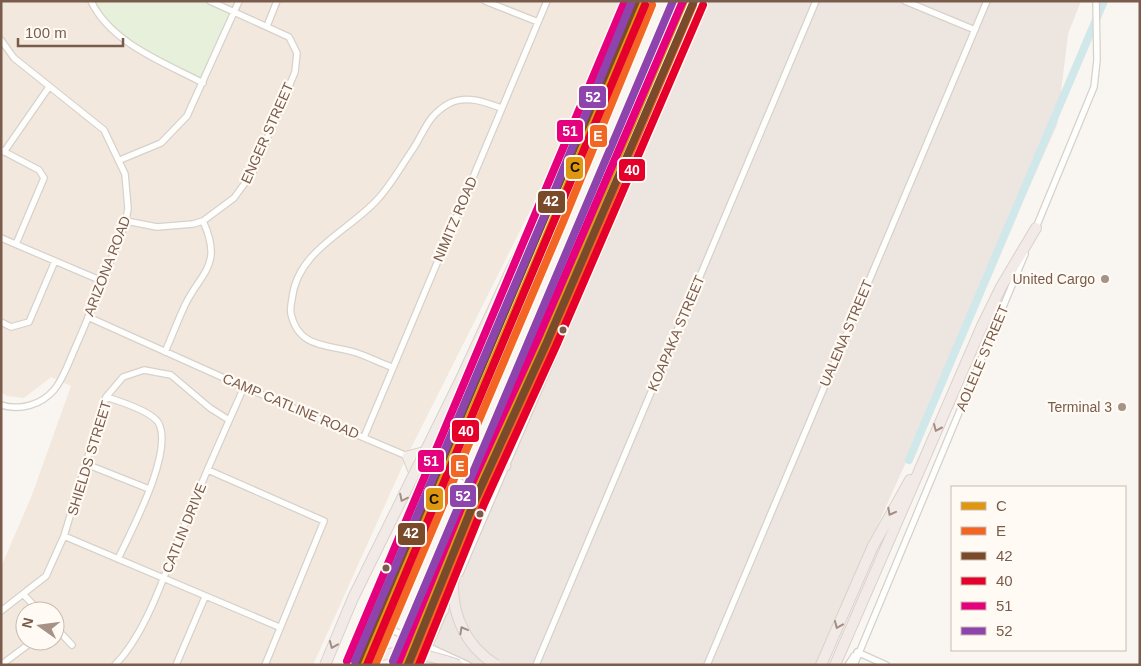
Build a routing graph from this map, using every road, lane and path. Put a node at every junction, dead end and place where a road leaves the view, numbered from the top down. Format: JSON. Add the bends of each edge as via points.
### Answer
{"nodes":[{"id":1,"x":91,"y":1,"type":"edge"},
{"id":2,"x":210,"y":1,"type":"edge"},
{"id":3,"x":239,"y":1,"type":"edge"},
{"id":4,"x":277,"y":1,"type":"edge"},
{"id":5,"x":485,"y":1,"type":"edge"},
{"id":6,"x":547,"y":1,"type":"edge"},
{"id":7,"x":636,"y":1,"type":"edge"},
{"id":8,"x":643,"y":1,"type":"edge"},
{"id":9,"x":684,"y":1,"type":"edge"},
{"id":10,"x":690,"y":1,"type":"edge"},
{"id":11,"x":694,"y":1,"type":"edge"},
{"id":12,"x":706,"y":1,"type":"edge"},
{"id":13,"x":816,"y":1,"type":"edge"},
{"id":14,"x":905,"y":1,"type":"edge"},
{"id":15,"x":987,"y":1,"type":"edge"},
{"id":16,"x":1096,"y":1,"type":"edge"},
{"id":17,"x":234,"y":12,"type":"junction"},
{"id":18,"x":700,"y":12,"type":"junction"},
{"id":19,"x":538,"y":22,"type":"junction"},
{"id":20,"x":267,"y":26,"type":"junction"},
{"id":21,"x":975,"y":30,"type":"junction"},
{"id":22,"x":681,"y":32,"type":"junction"},
{"id":23,"x":1,"y":40,"type":"edge"},
{"id":24,"x":617,"y":62,"type":"junction"},
{"id":25,"x":203,"y":83,"type":"junction"},
{"id":26,"x":49,"y":87,"type":"junction"},
{"id":27,"x":501,"y":108,"type":"junction"},
{"id":28,"x":3,"y":151,"type":"edge"},
{"id":29,"x":120,"y":160,"type":"junction"},
{"id":30,"x":126,"y":221,"type":"junction"},
{"id":31,"x":203,"y":221,"type":"junction"},
{"id":32,"x":1036,"y":228,"type":"junction"},
{"id":33,"x":604,"y":237,"type":"junction"},
{"id":34,"x":1,"y":238,"type":"edge"},
{"id":35,"x":16,"y":244,"type":"junction"},
{"id":36,"x":587,"y":250,"type":"junction"},
{"id":37,"x":55,"y":261,"type":"junction"},
{"id":38,"x":102,"y":281,"type":"junction"},
{"id":39,"x":88,"y":317,"type":"junction"},
{"id":40,"x":1,"y":322,"type":"edge"},
{"id":41,"x":547,"y":342,"type":"junction"},
{"id":42,"x":165,"y":352,"type":"junction"},
{"id":43,"x":550,"y":362,"type":"junction"},
{"id":44,"x":392,"y":367,"type":"junction"},
{"id":45,"x":244,"y":387,"type":"junction"},
{"id":46,"x":106,"y":397,"type":"junction"},
{"id":47,"x":1,"y":405,"type":"edge"},
{"id":48,"x":230,"y":420,"type":"junction"},
{"id":49,"x":457,"y":430,"type":"junction"},
{"id":50,"x":364,"y":438,"type":"junction"},
{"id":51,"x":407,"y":456,"type":"junction"},
{"id":52,"x":925,"y":456,"type":"junction"},
{"id":53,"x":86,"y":464,"type":"junction"},
{"id":54,"x":506,"y":466,"type":"junction"},
{"id":55,"x":208,"y":470,"type":"junction"},
{"id":56,"x":440,"y":471,"type":"junction"},
{"id":57,"x":485,"y":478,"type":"junction"},
{"id":58,"x":149,"y":489,"type":"junction"},
{"id":59,"x":479,"y":490,"type":"junction"},
{"id":60,"x":492,"y":498,"type":"junction"},
{"id":61,"x":423,"y":509,"type":"junction"},
{"id":62,"x":64,"y":536,"type":"junction"},
{"id":63,"x":118,"y":559,"type":"junction"},
{"id":64,"x":163,"y":579,"type":"junction"},
{"id":65,"x":23,"y":594,"type":"junction"},
{"id":66,"x":205,"y":597,"type":"junction"},
{"id":67,"x":30,"y":601,"type":"edge"},
{"id":68,"x":444,"y":610,"type":"junction"},
{"id":69,"x":1,"y":611,"type":"edge"},
{"id":70,"x":374,"y":622,"type":"junction"},
{"id":71,"x":424,"y":625,"type":"junction"},
{"id":72,"x":279,"y":627,"type":"junction"},
{"id":73,"x":65,"y":638,"type":"edge"},
{"id":74,"x":417,"y":642,"type":"junction"},
{"id":75,"x":72,"y":645,"type":"dead end"},
{"id":76,"x":429,"y":646,"type":"junction"},
{"id":77,"x":20,"y":651,"type":"edge"},
{"id":78,"x":857,"y":652,"type":"junction"},
{"id":79,"x":1,"y":665,"type":"edge"},
{"id":80,"x":115,"y":665,"type":"edge"},
{"id":81,"x":176,"y":665,"type":"edge"},
{"id":82,"x":265,"y":665,"type":"edge"},
{"id":83,"x":325,"y":665,"type":"edge"},
{"id":84,"x":358,"y":665,"type":"edge"},
{"id":85,"x":364,"y":665,"type":"edge"},
{"id":86,"x":402,"y":665,"type":"edge"},
{"id":87,"x":408,"y":665,"type":"edge"},
{"id":88,"x":421,"y":665,"type":"edge"},
{"id":89,"x":458,"y":665,"type":"edge"},
{"id":90,"x":468,"y":665,"type":"edge"},
{"id":91,"x":496,"y":665,"type":"edge"},
{"id":92,"x":536,"y":665,"type":"edge"},
{"id":93,"x":707,"y":665,"type":"edge"},
{"id":94,"x":821,"y":665,"type":"edge"},
{"id":95,"x":835,"y":665,"type":"edge"},
{"id":96,"x":848,"y":665,"type":"edge"},
{"id":97,"x":854,"y":665,"type":"edge"},
{"id":98,"x":886,"y":665,"type":"edge"}],
"edges":[{"from":1,"to":25,"type":"street","via":[[105,24],[123,38]]},
{"from":2,"to":17,"type":"street","name":"ENGER STREET"},
{"from":3,"to":17,"type":"street"},
{"from":4,"to":20,"type":"street"},
{"from":5,"to":19,"type":"street"},
{"from":6,"to":19,"type":"street","name":"NIMITZ ROAD"},
{"from":7,"to":49,"type":"main road"},
{"from":8,"to":24,"type":"highway"},
{"from":9,"to":86,"type":"highway","bridge":true},
{"from":91,"to":10,"type":"highway","one_way":true,"bridge":true,"via":[[475,648],[459,623],[453,595],[455,572]]},
{"from":11,"to":22,"type":"main road"},
{"from":12,"to":18,"type":"street"},
{"from":13,"to":92,"type":"street","name":"KOAPAKA STREET"},
{"from":14,"to":21,"type":"street"},
{"from":15,"to":21,"type":"street","name":"UALENA STREET"},
{"from":16,"to":32,"type":"street","name":"AOLELE STREET","via":[[1097,71],[1092,94]]},
{"from":17,"to":20,"type":"street","name":"ENGER STREET"},
{"from":17,"to":25,"type":"street"},
{"from":18,"to":22,"type":"main road"},
{"from":18,"to":33,"type":"street","via":[[668,94]]},
{"from":19,"to":27,"type":"street","name":"NIMITZ ROAD"},
{"from":20,"to":31,"type":"street","name":"ENGER STREET","via":[[292,40],[297,53],[296,67],[249,179],[234,198]]},
{"from":21,"to":93,"type":"street","name":"UALENA STREET"},
{"from":22,"to":36,"type":"main road"},
{"from":23,"to":26,"type":"street","name":"ARIZONA ROAD","via":[[14,58]]},
{"from":24,"to":83,"type":"highway","one_way":true,"bridge":true,"via":[[514,264],[353,598]]},
{"from":24,"to":85,"type":"highway","bridge":true},
{"from":25,"to":29,"type":"street","via":[[187,116],[168,137],[151,148]]},
{"from":26,"to":28,"type":"street"},
{"from":26,"to":29,"type":"street","name":"ARIZONA ROAD","via":[[104,130]]},
{"from":27,"to":44,"type":"street","name":"NIMITZ ROAD"},
{"from":27,"to":44,"type":"street","via":[[478,100],[462,100],[446,106],[427,120],[412,151],[376,201],[324,242],[303,269],[293,289],[290,313],[297,331],[318,346],[356,352]]},
{"from":28,"to":35,"type":"street","via":[[39,170],[44,178]]},
{"from":29,"to":30,"type":"street","name":"ARIZONA ROAD","via":[[127,186]]},
{"from":30,"to":31,"type":"street","name":"ENGER STREET","via":[[164,227]]},
{"from":30,"to":38,"type":"street","name":"ARIZONA ROAD"},
{"from":31,"to":42,"type":"street","via":[[210,242],[209,268],[185,305]]},
{"from":32,"to":52,"type":"highway","one_way":true,"via":[[982,326]]},
{"from":32,"to":78,"type":"street","name":"AOLELE STREET"},
{"from":33,"to":36,"type":"main road"},
{"from":33,"to":43,"type":"street"},
{"from":34,"to":35,"type":"street"},
{"from":35,"to":37,"type":"street"},
{"from":36,"to":41,"type":"main road"},
{"from":37,"to":38,"type":"street"},
{"from":37,"to":40,"type":"street","via":[[29,322],[11,327]]},
{"from":38,"to":39,"type":"street","name":"ARIZONA ROAD"},
{"from":39,"to":42,"type":"street","name":"CAMP CATLINE ROAD"},
{"from":39,"to":47,"type":"street","name":"ARIZONA ROAD","via":[[53,392],[31,405],[14,408]]},
{"from":41,"to":43,"type":"main road"},
{"from":41,"to":57,"type":"main road"},
{"from":42,"to":45,"type":"street","name":"CAMP CATLINE ROAD"},
{"from":43,"to":54,"type":"street"},
{"from":44,"to":50,"type":"street","name":"NIMITZ ROAD"},
{"from":45,"to":48,"type":"street","name":"CATLIN DRIVE"},
{"from":45,"to":50,"type":"street","name":"CAMP CATLINE ROAD"},
{"from":46,"to":48,"type":"street","name":"SHIELDS STREET","via":[[123,376],[144,370],[171,375],[210,408]]},
{"from":46,"to":53,"type":"street","name":"SHIELDS STREET"},
{"from":46,"to":58,"type":"street","via":[[140,410],[157,422],[162,440],[161,460]]},
{"from":48,"to":55,"type":"street","name":"CATLIN DRIVE"},
{"from":49,"to":51,"type":"main road","via":[[430,450]]},
{"from":49,"to":56,"type":"main road"},
{"from":50,"to":51,"type":"street","name":"CAMP CATLINE ROAD"},
{"from":51,"to":56,"type":"street","name":"CAMP CATLINE ROAD"},
{"from":51,"to":61,"type":"main road","via":[[420,488]]},
{"from":52,"to":94,"type":"highway","one_way":true,"via":[[881,530]]},
{"from":52,"to":95,"type":"highway"},
{"from":53,"to":58,"type":"street"},
{"from":53,"to":62,"type":"street","name":"SHIELDS STREET"},
{"from":54,"to":57,"type":"main road"},
{"from":54,"to":60,"type":"street"},
{"from":55,"to":64,"type":"street","name":"CATLIN DRIVE"},
{"from":55,"to":72,"type":"street","via":[[324,521]]},
{"from":56,"to":59,"type":"street","name":"CAMP CATLINE ROAD"},
{"from":56,"to":61,"type":"main road"},
{"from":57,"to":59,"type":"main road"},
{"from":58,"to":63,"type":"street"},
{"from":59,"to":60,"type":"street","name":"CAMP CATLINE ROAD"},
{"from":59,"to":71,"type":"main road"},
{"from":60,"to":68,"type":"street"},
{"from":61,"to":70,"type":"main road"},
{"from":62,"to":63,"type":"street"},
{"from":62,"to":65,"type":"street","name":"SHIELDS STREET","via":[[46,576]]},
{"from":63,"to":64,"type":"street"},
{"from":64,"to":66,"type":"street"},
{"from":64,"to":80,"type":"street","name":"CATLIN DRIVE","via":[[129,650]]},
{"from":65,"to":67,"type":"street"},
{"from":65,"to":69,"type":"street","name":"SHIELDS STREET"},
{"from":66,"to":72,"type":"street"},
{"from":66,"to":81,"type":"street"},
{"from":68,"to":71,"type":"main road"},
{"from":68,"to":76,"type":"street"},
{"from":70,"to":74,"type":"street"},
{"from":70,"to":84,"type":"main road"},
{"from":71,"to":74,"type":"main road"},
{"from":72,"to":82,"type":"street"},
{"from":73,"to":75,"type":"street"},
{"from":74,"to":76,"type":"street"},
{"from":74,"to":87,"type":"main road"},
{"from":76,"to":88,"type":"street"},
{"from":76,"to":90,"type":"street"},
{"from":77,"to":79,"type":"street"},
{"from":78,"to":96,"type":"street","name":"AOLELE STREET"},
{"from":78,"to":97,"type":"street","name":"AOLELE STREET"},
{"from":78,"to":98,"type":"street"},
{"from":84,"to":89,"type":"highway","bridge":true,"via":[[379,655],[410,653],[430,655]]}]}
